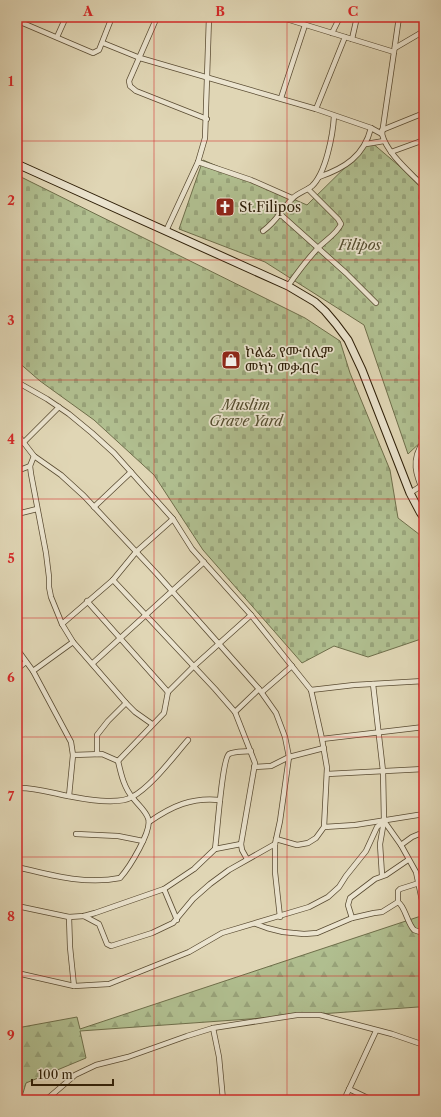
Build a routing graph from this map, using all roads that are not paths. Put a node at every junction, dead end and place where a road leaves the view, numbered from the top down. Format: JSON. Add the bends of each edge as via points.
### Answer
{"nodes":[{"id":1,"x":66,"y":17,"type":"edge"},
{"id":2,"x":112,"y":17,"type":"edge"},
{"id":3,"x":157,"y":17,"type":"edge"},
{"id":4,"x":209,"y":17,"type":"edge"},
{"id":5,"x":280,"y":17,"type":"edge"},
{"id":6,"x":340,"y":17,"type":"edge"},
{"id":7,"x":357,"y":17,"type":"edge"},
{"id":8,"x":399,"y":17,"type":"edge"},
{"id":9,"x":18,"y":20,"type":"edge"},
{"id":10,"x":305,"y":25,"type":"junction"},
{"id":11,"x":424,"y":31,"type":"edge"},
{"id":12,"x":332,"y":33,"type":"junction"},
{"id":13,"x":345,"y":37,"type":"junction"},
{"id":14,"x":57,"y":38,"type":"junction"},
{"id":15,"x":352,"y":39,"type":"junction"},
{"id":16,"x":103,"y":43,"type":"junction"},
{"id":17,"x":395,"y":50,"type":"junction"},
{"id":18,"x":140,"y":58,"type":"junction"},
{"id":19,"x":208,"y":78,"type":"junction"},
{"id":20,"x":281,"y":98,"type":"junction"},
{"id":21,"x":316,"y":109,"type":"junction"},
{"id":22,"x":424,"y":113,"type":"edge"},
{"id":23,"x":334,"y":116,"type":"junction"},
{"id":24,"x":207,"y":120,"type":"junction"},
{"id":25,"x":371,"y":128,"type":"junction"},
{"id":26,"x":382,"y":132,"type":"junction"},
{"id":27,"x":424,"y":140,"type":"edge"},
{"id":28,"x":384,"y":141,"type":"junction"},
{"id":29,"x":366,"y":144,"type":"junction"},
{"id":30,"x":391,"y":152,"type":"junction"},
{"id":31,"x":198,"y":162,"type":"junction"},
{"id":32,"x":17,"y":164,"type":"edge"},
{"id":33,"x":319,"y":177,"type":"junction"},
{"id":34,"x":424,"y":187,"type":"edge"},
{"id":35,"x":308,"y":189,"type":"junction"},
{"id":36,"x":292,"y":198,"type":"junction"},
{"id":37,"x":280,"y":214,"type":"junction"},
{"id":38,"x":263,"y":230,"type":"dead end"},
{"id":39,"x":166,"y":231,"type":"junction"},
{"id":40,"x":318,"y":248,"type":"junction"},
{"id":41,"x":288,"y":286,"type":"junction"},
{"id":42,"x":376,"y":303,"type":"dead end"},
{"id":43,"x":17,"y":382,"type":"edge"},
{"id":44,"x":59,"y":407,"type":"junction"},
{"id":45,"x":17,"y":434,"type":"edge"},
{"id":46,"x":424,"y":441,"type":"edge"},
{"id":47,"x":23,"y":444,"type":"junction"},
{"id":48,"x":34,"y":456,"type":"junction"},
{"id":49,"x":30,"y":466,"type":"junction"},
{"id":50,"x":17,"y":471,"type":"edge"},
{"id":51,"x":131,"y":472,"type":"junction"},
{"id":52,"x":422,"y":485,"type":"edge"},
{"id":53,"x":410,"y":492,"type":"junction"},
{"id":54,"x":424,"y":494,"type":"edge"},
{"id":55,"x":94,"y":507,"type":"junction"},
{"id":56,"x":37,"y":509,"type":"junction"},
{"id":57,"x":17,"y":514,"type":"edge"},
{"id":58,"x":424,"y":518,"type":"edge"},
{"id":59,"x":173,"y":519,"type":"junction"},
{"id":60,"x":136,"y":552,"type":"junction"},
{"id":61,"x":204,"y":562,"type":"junction"},
{"id":62,"x":112,"y":580,"type":"junction"},
{"id":63,"x":172,"y":591,"type":"junction"},
{"id":64,"x":87,"y":601,"type":"junction"},
{"id":65,"x":146,"y":615,"type":"junction"},
{"id":66,"x":251,"y":615,"type":"junction"},
{"id":67,"x":62,"y":624,"type":"junction"},
{"id":68,"x":120,"y":638,"type":"junction"},
{"id":69,"x":73,"y":642,"type":"junction"},
{"id":70,"x":218,"y":644,"type":"junction"},
{"id":71,"x":17,"y":649,"type":"edge"},
{"id":72,"x":26,"y":662,"type":"junction"},
{"id":73,"x":93,"y":663,"type":"junction"},
{"id":74,"x":292,"y":666,"type":"junction"},
{"id":75,"x":193,"y":667,"type":"junction"},
{"id":76,"x":17,"y":669,"type":"edge"},
{"id":77,"x":33,"y":671,"type":"junction"},
{"id":78,"x":422,"y":681,"type":"edge"},
{"id":79,"x":373,"y":684,"type":"junction"},
{"id":80,"x":261,"y":690,"type":"junction"},
{"id":81,"x":311,"y":690,"type":"junction"},
{"id":82,"x":168,"y":692,"type":"junction"},
{"id":83,"x":126,"y":703,"type":"junction"},
{"id":84,"x":424,"y":705,"type":"edge"},
{"id":85,"x":234,"y":712,"type":"junction"},
{"id":86,"x":152,"y":724,"type":"junction"},
{"id":87,"x":424,"y":727,"type":"edge"},
{"id":88,"x":379,"y":732,"type":"junction"},
{"id":89,"x":322,"y":739,"type":"junction"},
{"id":90,"x":188,"y":740,"type":"dead end"},
{"id":91,"x":324,"y":748,"type":"junction"},
{"id":92,"x":251,"y":751,"type":"junction"},
{"id":93,"x":97,"y":754,"type":"junction"},
{"id":94,"x":73,"y":755,"type":"junction"},
{"id":95,"x":289,"y":757,"type":"junction"},
{"id":96,"x":118,"y":761,"type":"junction"},
{"id":97,"x":254,"y":767,"type":"junction"},
{"id":98,"x":424,"y":769,"type":"edge"},
{"id":99,"x":383,"y":771,"type":"junction"},
{"id":100,"x":327,"y":774,"type":"junction"},
{"id":101,"x":17,"y":788,"type":"edge"},
{"id":102,"x":70,"y":796,"type":"junction"},
{"id":103,"x":132,"y":798,"type":"junction"},
{"id":104,"x":220,"y":800,"type":"junction"},
{"id":105,"x":424,"y":814,"type":"edge"},
{"id":106,"x":384,"y":821,"type":"junction"},
{"id":107,"x":149,"y":822,"type":"junction"},
{"id":108,"x":324,"y":827,"type":"junction"},
{"id":109,"x":424,"y":832,"type":"edge"},
{"id":110,"x":76,"y":834,"type":"dead end"},
{"id":111,"x":143,"y":841,"type":"junction"},
{"id":112,"x":275,"y":841,"type":"junction"},
{"id":113,"x":242,"y":844,"type":"junction"},
{"id":114,"x":401,"y":845,"type":"junction"},
{"id":115,"x":215,"y":849,"type":"junction"},
{"id":116,"x":247,"y":859,"type":"junction"},
{"id":117,"x":408,"y":860,"type":"junction"},
{"id":118,"x":17,"y":868,"type":"edge"},
{"id":119,"x":382,"y":875,"type":"junction"},
{"id":120,"x":419,"y":883,"type":"junction"},
{"id":121,"x":164,"y":889,"type":"junction"},
{"id":122,"x":398,"y":902,"type":"junction"},
{"id":123,"x":17,"y":906,"type":"edge"},
{"id":124,"x":424,"y":910,"type":"edge"},
{"id":125,"x":84,"y":916,"type":"junction"},
{"id":126,"x":70,"y":917,"type":"junction"},
{"id":127,"x":280,"y":917,"type":"junction"},
{"id":128,"x":352,"y":918,"type":"junction"},
{"id":129,"x":177,"y":920,"type":"junction"},
{"id":130,"x":424,"y":920,"type":"edge"},
{"id":131,"x":256,"y":924,"type":"junction"},
{"id":132,"x":17,"y":973,"type":"edge"},
{"id":133,"x":74,"y":986,"type":"junction"},
{"id":134,"x":213,"y":1028,"type":"junction"},
{"id":135,"x":376,"y":1031,"type":"junction"},
{"id":136,"x":424,"y":1045,"type":"edge"},
{"id":137,"x":349,"y":1089,"type":"junction"},
{"id":138,"x":46,"y":1100,"type":"edge"},
{"id":139,"x":224,"y":1100,"type":"edge"},
{"id":140,"x":344,"y":1100,"type":"edge"},
{"id":141,"x":372,"y":1100,"type":"edge"}],
"edges":[{"from":1,"to":14,"type":"street"},
{"from":2,"to":16,"type":"street"},
{"from":3,"to":18,"type":"street"},
{"from":4,"to":19,"type":"street"},
{"from":5,"to":10,"type":"street"},
{"from":6,"to":12,"type":"street"},
{"from":7,"to":15,"type":"street"},
{"from":8,"to":17,"type":"street"},
{"from":9,"to":14,"type":"street"},
{"from":10,"to":12,"type":"street"},
{"from":10,"to":20,"type":"street"},
{"from":11,"to":17,"type":"street"},
{"from":12,"to":13,"type":"street"},
{"from":13,"to":15,"type":"street"},
{"from":13,"to":21,"type":"street"},
{"from":14,"to":16,"type":"street","via":[[93,53],[99,50]]},
{"from":15,"to":17,"type":"street"},
{"from":16,"to":18,"type":"street"},
{"from":17,"to":26,"type":"street"},
{"from":18,"to":19,"type":"street"},
{"from":18,"to":24,"type":"street","via":[[130,81],[132,88]]},
{"from":19,"to":20,"type":"street"},
{"from":19,"to":24,"type":"street"},
{"from":20,"to":21,"type":"street"},
{"from":21,"to":23,"type":"street"},
{"from":22,"to":26,"type":"street"},
{"from":23,"to":25,"type":"street"},
{"from":23,"to":33,"type":"street","via":[[332,137]]},
{"from":24,"to":31,"type":"street","via":[[206,138]]},
{"from":25,"to":26,"type":"street"},
{"from":25,"to":29,"type":"street"},
{"from":26,"to":28,"type":"street"},
{"from":27,"to":30,"type":"street"},
{"from":28,"to":29,"type":"street"},
{"from":28,"to":30,"type":"street"},
{"from":29,"to":33,"type":"street","via":[[348,164]]},
{"from":30,"to":34,"type":"street"},
{"from":31,"to":36,"type":"street","via":[[251,180]]},
{"from":31,"to":39,"type":"street"},
{"from":32,"to":39,"type":"street"},
{"from":33,"to":35,"type":"street"},
{"from":35,"to":36,"type":"street"},
{"from":35,"to":40,"type":"street","via":[[340,222],[337,229]]},
{"from":36,"to":37,"type":"street"},
{"from":37,"to":38,"type":"street"},
{"from":37,"to":40,"type":"street"},
{"from":39,"to":41,"type":"street"},
{"from":40,"to":41,"type":"street"},
{"from":40,"to":42,"type":"street"},
{"from":41,"to":53,"type":"street","via":[[315,302],[348,340]]},
{"from":43,"to":44,"type":"street"},
{"from":44,"to":47,"type":"street"},
{"from":44,"to":51,"type":"street","via":[[103,442]]},
{"from":45,"to":47,"type":"street"},
{"from":46,"to":52,"type":"street","via":[[415,463]]},
{"from":47,"to":48,"type":"street"},
{"from":48,"to":49,"type":"street"},
{"from":48,"to":55,"type":"street","via":[[61,475]]},
{"from":49,"to":50,"type":"street"},
{"from":49,"to":56,"type":"street"},
{"from":51,"to":55,"type":"street"},
{"from":51,"to":59,"type":"street"},
{"from":52,"to":53,"type":"street"},
{"from":52,"to":54,"type":"street"},
{"from":53,"to":58,"type":"street"},
{"from":55,"to":60,"type":"street"},
{"from":56,"to":57,"type":"street"},
{"from":56,"to":67,"type":"street","via":[[49,587]]},
{"from":59,"to":60,"type":"street"},
{"from":59,"to":61,"type":"street","via":[[192,549]]},
{"from":60,"to":62,"type":"street"},
{"from":60,"to":63,"type":"street"},
{"from":61,"to":63,"type":"street"},
{"from":61,"to":66,"type":"street"},
{"from":62,"to":64,"type":"street"},
{"from":62,"to":65,"type":"street"},
{"from":63,"to":65,"type":"street"},
{"from":63,"to":70,"type":"street"},
{"from":64,"to":67,"type":"street"},
{"from":64,"to":68,"type":"street"},
{"from":65,"to":68,"type":"street"},
{"from":65,"to":75,"type":"street"},
{"from":66,"to":70,"type":"street"},
{"from":66,"to":74,"type":"street"},
{"from":67,"to":69,"type":"street"},
{"from":68,"to":73,"type":"street"},
{"from":68,"to":82,"type":"street"},
{"from":69,"to":73,"type":"street"},
{"from":69,"to":77,"type":"street"},
{"from":70,"to":75,"type":"street"},
{"from":70,"to":80,"type":"street"},
{"from":71,"to":72,"type":"street"},
{"from":72,"to":76,"type":"street"},
{"from":72,"to":77,"type":"street"},
{"from":73,"to":83,"type":"street"},
{"from":74,"to":80,"type":"street"},
{"from":74,"to":81,"type":"street"},
{"from":75,"to":82,"type":"street"},
{"from":75,"to":85,"type":"street"},
{"from":77,"to":94,"type":"street","via":[[68,735]]},
{"from":78,"to":79,"type":"street"},
{"from":78,"to":84,"type":"street"},
{"from":79,"to":81,"type":"street"},
{"from":79,"to":88,"type":"street"},
{"from":80,"to":85,"type":"street"},
{"from":80,"to":95,"type":"street","via":[[278,718]]},
{"from":81,"to":89,"type":"street"},
{"from":82,"to":86,"type":"street","via":[[164,712]]},
{"from":83,"to":86,"type":"street"},
{"from":83,"to":93,"type":"street","via":[[97,734]]},
{"from":85,"to":92,"type":"street"},
{"from":86,"to":96,"type":"street"},
{"from":87,"to":88,"type":"street"},
{"from":88,"to":89,"type":"street"},
{"from":88,"to":99,"type":"street"},
{"from":89,"to":91,"type":"street"},
{"from":90,"to":103,"type":"street","via":[[150,783]]},
{"from":91,"to":95,"type":"street"},
{"from":91,"to":100,"type":"street"},
{"from":92,"to":97,"type":"street"},
{"from":92,"to":104,"type":"street","via":[[231,753],[227,756]]},
{"from":93,"to":94,"type":"street"},
{"from":93,"to":96,"type":"street"},
{"from":94,"to":102,"type":"street"},
{"from":95,"to":97,"type":"street","via":[[271,766]]},
{"from":95,"to":112,"type":"street"},
{"from":96,"to":103,"type":"street","via":[[124,783]]},
{"from":97,"to":113,"type":"street"},
{"from":98,"to":99,"type":"street"},
{"from":99,"to":100,"type":"street"},
{"from":99,"to":106,"type":"street"},
{"from":100,"to":108,"type":"street"},
{"from":101,"to":102,"type":"street"},
{"from":102,"to":103,"type":"street","via":[[111,801]]},
{"from":103,"to":107,"type":"street","via":[[145,812]]},
{"from":104,"to":107,"type":"street","via":[[192,800],[163,812]]},
{"from":104,"to":115,"type":"street"},
{"from":105,"to":106,"type":"street"},
{"from":106,"to":108,"type":"street"},
{"from":106,"to":114,"type":"street"},
{"from":106,"to":119,"type":"street","via":[[380,844]]},
{"from":106,"to":127,"type":"street","via":[[377,827],[361,858],[333,893],[320,902]]},
{"from":107,"to":111,"type":"street"},
{"from":108,"to":112,"type":"street","via":[[308,844]]},
{"from":109,"to":114,"type":"street"},
{"from":110,"to":111,"type":"street","via":[[118,836]]},
{"from":111,"to":118,"type":"street","via":[[120,878],[67,878]]},
{"from":112,"to":116,"type":"street"},
{"from":112,"to":127,"type":"street","via":[[275,872]]},
{"from":113,"to":115,"type":"street"},
{"from":113,"to":116,"type":"street"},
{"from":114,"to":117,"type":"street"},
{"from":115,"to":121,"type":"street","via":[[194,869]]},
{"from":116,"to":129,"type":"street","via":[[199,893]]},
{"from":117,"to":119,"type":"street"},
{"from":117,"to":120,"type":"street","via":[[416,872]]},
{"from":119,"to":128,"type":"street","via":[[349,900]]},
{"from":120,"to":122,"type":"street","via":[[398,890]]},
{"from":120,"to":124,"type":"street"},
{"from":121,"to":125,"type":"street"},
{"from":121,"to":129,"type":"street"},
{"from":122,"to":128,"type":"street","via":[[382,912]]},
{"from":122,"to":130,"type":"street","via":[[402,904],[414,930],[420,932]]},
{"from":123,"to":126,"type":"street"},
{"from":125,"to":126,"type":"street"},
{"from":125,"to":129,"type":"street","via":[[99,924],[107,944],[111,946],[152,933]]},
{"from":126,"to":133,"type":"street"},
{"from":127,"to":131,"type":"street"},
{"from":128,"to":131,"type":"street","via":[[310,934],[283,932]]},
{"from":131,"to":133,"type":"street","via":[[222,933],[189,952],[117,982],[103,986]]},
{"from":132,"to":133,"type":"street"},
{"from":134,"to":135,"type":"street","via":[[308,1014],[354,1023]]},
{"from":134,"to":138,"type":"street","via":[[128,1057],[96,1065],[76,1075]]},
{"from":134,"to":139,"type":"street"},
{"from":135,"to":136,"type":"street"},
{"from":135,"to":137,"type":"street"},
{"from":137,"to":140,"type":"street"},
{"from":137,"to":141,"type":"street"}]}
